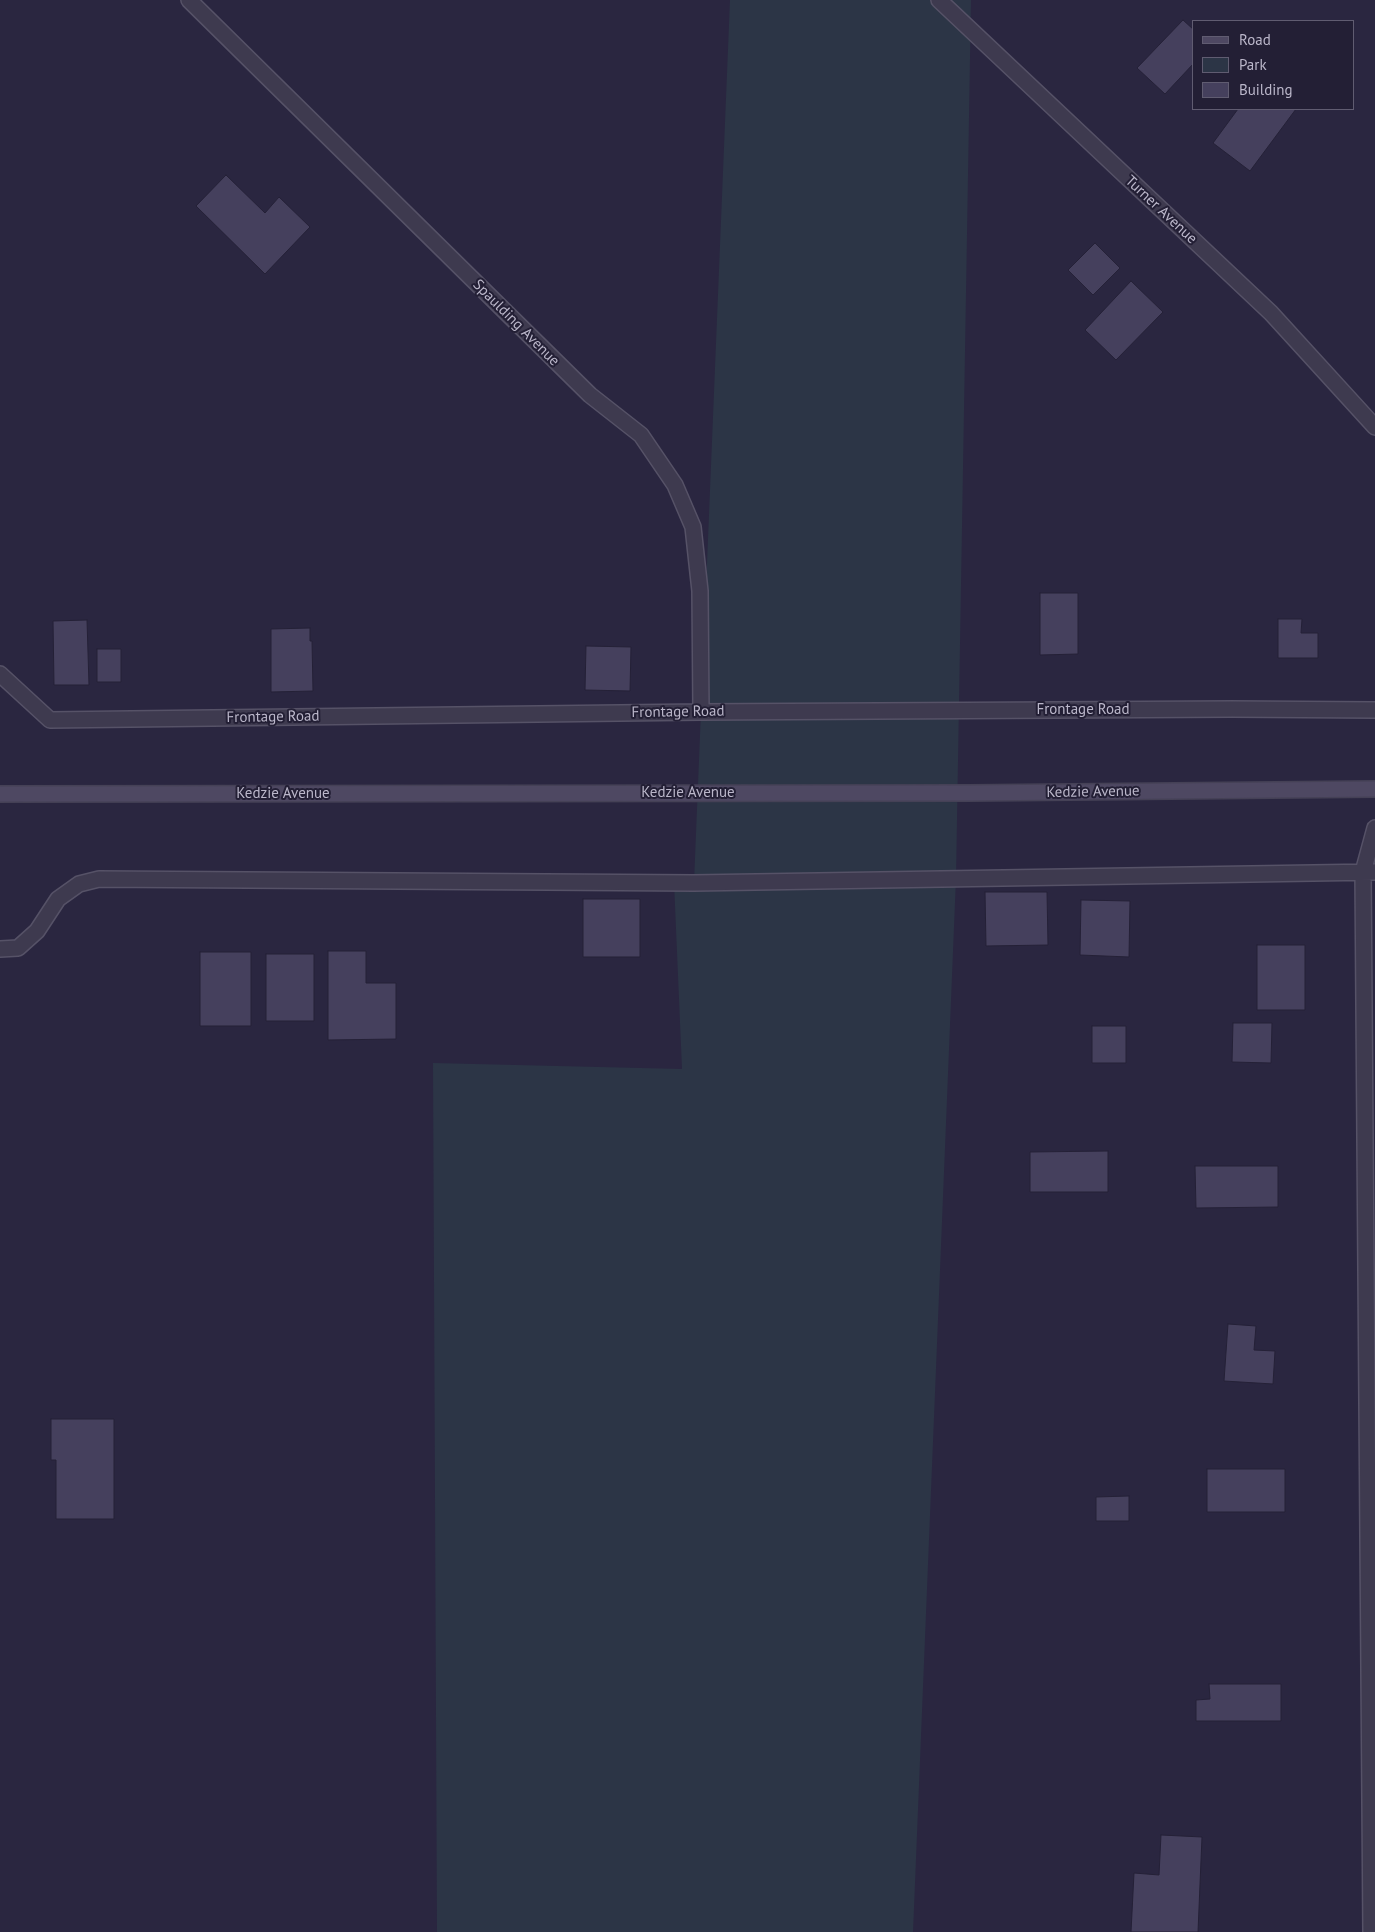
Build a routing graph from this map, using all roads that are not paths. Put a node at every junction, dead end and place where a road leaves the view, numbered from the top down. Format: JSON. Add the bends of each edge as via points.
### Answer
{"nodes":[{"id":1,"x":189,"y":0,"type":"edge"},
{"id":2,"x":939,"y":0,"type":"edge"},
{"id":3,"x":1375,"y":427,"type":"edge"},
{"id":4,"x":0,"y":674,"type":"edge"},
{"id":5,"x":1375,"y":710,"type":"edge"},
{"id":6,"x":701,"y":712,"type":"junction"},
{"id":7,"x":1375,"y":789,"type":"edge"},
{"id":8,"x":0,"y":794,"type":"edge"},
{"id":9,"x":1375,"y":828,"type":"edge"},
{"id":10,"x":1369,"y":872,"type":"edge"},
{"id":11,"x":0,"y":949,"type":"edge"},
{"id":12,"x":1370,"y":1932,"type":"edge"}],
"edges":[{"from":1,"to":6,"type":"street","name":"Spaulding Avenue","via":[[590,395],[641,435],[675,485],[692,527],[700,591]]},
{"from":2,"to":3,"type":"street","name":"Turner Avenue","via":[[1271,313]]},
{"from":4,"to":6,"type":"street","name":"Frontage Road","via":[[50,720]]},
{"from":5,"to":6,"type":"street","name":"Frontage Road"},
{"from":7,"to":8,"type":"main road","name":"Kedzie Avenue","via":[[970,793]]},
{"from":9,"to":10,"type":"street"},
{"from":10,"to":11,"type":"street","via":[[694,882],[99,879],[79,884],[58,899],[37,931],[18,948]]},
{"from":10,"to":12,"type":"street"}]}
